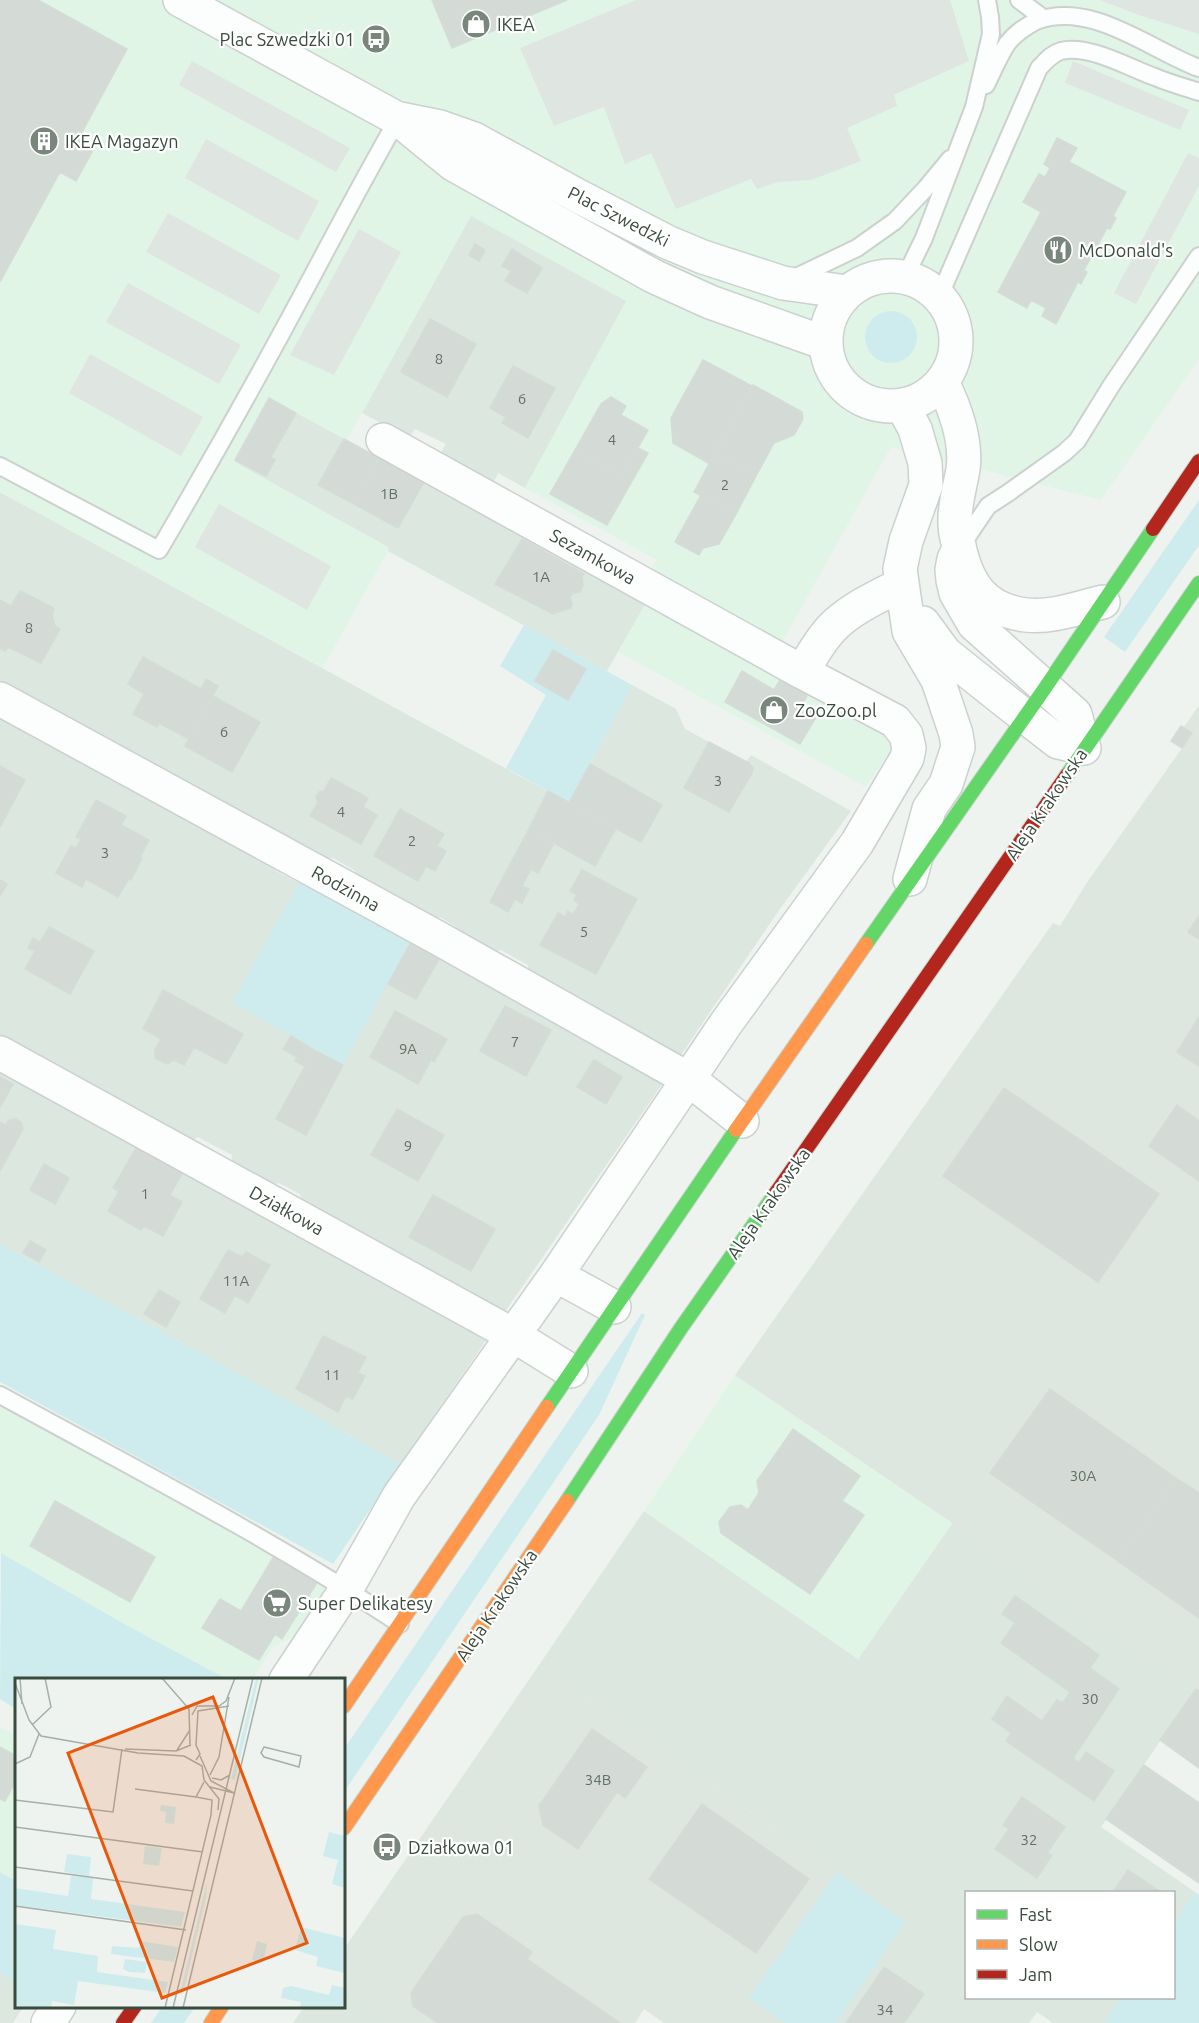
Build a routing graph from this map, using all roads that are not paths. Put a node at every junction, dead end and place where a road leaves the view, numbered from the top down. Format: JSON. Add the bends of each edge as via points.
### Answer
{"nodes":[{"id":1,"x":180,"y":0,"type":"edge"},
{"id":2,"x":987,"y":0,"type":"edge"},
{"id":3,"x":1019,"y":0,"type":"edge"},
{"id":4,"x":1043,"y":18,"type":"junction"},
{"id":5,"x":1199,"y":68,"type":"edge"},
{"id":6,"x":1199,"y":92,"type":"edge"},
{"id":7,"x":974,"y":108,"type":"junction"},
{"id":8,"x":398,"y":119,"type":"junction"},
{"id":9,"x":962,"y":144,"type":"junction"},
{"id":10,"x":1199,"y":256,"type":"edge"},
{"id":11,"x":905,"y":277,"type":"junction"},
{"id":12,"x":783,"y":283,"type":"junction"},
{"id":13,"x":848,"y":292,"type":"junction"},
{"id":14,"x":939,"y":297,"type":"junction"},
{"id":15,"x":825,"y":343,"type":"junction"},
{"id":16,"x":942,"y":382,"type":"junction"},
{"id":17,"x":902,"y":405,"type":"junction"},
{"id":18,"x":383,"y":440,"type":"dead end"},
{"id":19,"x":1199,"y":461,"type":"edge"},
{"id":20,"x":0,"y":466,"type":"edge"},
{"id":21,"x":959,"y":549,"type":"junction"},
{"id":22,"x":1199,"y":583,"type":"edge"},
{"id":23,"x":902,"y":584,"type":"junction"},
{"id":24,"x":1103,"y":602,"type":"junction"},
{"id":25,"x":802,"y":672,"type":"junction"},
{"id":26,"x":1045,"y":688,"type":"junction"},
{"id":27,"x":0,"y":699,"type":"edge"},
{"id":28,"x":1024,"y":716,"type":"junction"},
{"id":29,"x":1084,"y":748,"type":"junction"},
{"id":30,"x":909,"y":884,"type":"junction"},
{"id":31,"x":0,"y":1053,"type":"edge"},
{"id":32,"x":690,"y":1080,"type":"junction"},
{"id":33,"x":742,"y":1121,"type":"junction"},
{"id":34,"x":556,"y":1275,"type":"junction"},
{"id":35,"x":614,"y":1307,"type":"junction"},
{"id":36,"x":513,"y":1335,"type":"junction"},
{"id":37,"x":572,"y":1371,"type":"junction"},
{"id":38,"x":0,"y":1395,"type":"edge"},
{"id":39,"x":347,"y":1588,"type":"junction"},
{"id":40,"x":400,"y":1624,"type":"junction"},
{"id":41,"x":287,"y":1678,"type":"edge"},
{"id":42,"x":345,"y":1705,"type":"edge"},
{"id":43,"x":345,"y":1827,"type":"edge"},
{"id":44,"x":57,"y":2008,"type":"edge"},
{"id":45,"x":134,"y":2008,"type":"edge"},
{"id":46,"x":221,"y":2008,"type":"edge"},
{"id":47,"x":48,"y":2023,"type":"edge"},
{"id":48,"x":123,"y":2023,"type":"edge"},
{"id":49,"x":211,"y":2023,"type":"edge"}],
"edges":[{"from":1,"to":8,"type":"street","name":"Plac Szwedzki"},
{"from":2,"to":7,"type":"lane","via":[[991,34]]},
{"from":3,"to":4,"type":"lane"},
{"from":4,"to":5,"type":"lane","via":[[1057,13],[1101,20]]},
{"from":4,"to":7,"type":"lane","via":[[1023,28],[1008,43]]},
{"from":6,"to":14,"type":"lane","via":[[1100,55],[1061,51],[1048,58],[1040,68]]},
{"from":7,"to":9,"type":"lane"},
{"from":8,"to":12,"type":"street","name":"Plac Szwedzki","via":[[474,139],[667,242]]},
{"from":8,"to":15,"type":"street","name":"Plac Szwedzki","via":[[453,164],[653,276],[710,302]]},
{"from":8,"to":20,"type":"lane","via":[[159,550]]},
{"from":9,"to":11,"type":"lane"},
{"from":9,"to":12,"type":"lane","via":[[895,221],[857,248]]},
{"from":10,"to":21,"type":"lane","via":[[1077,441],[988,506]]},
{"from":11,"to":13,"type":"street","via":[[865,281]]},
{"from":11,"to":14,"type":"street"},
{"from":12,"to":13,"type":"street","name":"Plac Szwedzki"},
{"from":13,"to":15,"type":"street","via":[[831,315]]},
{"from":14,"to":16,"type":"street","via":[[949,310],[956,340],[949,371]]},
{"from":15,"to":17,"type":"street","via":[[830,365],[842,384],[859,398],[880,405]]},
{"from":16,"to":17,"type":"street","via":[[931,393]]},
{"from":16,"to":21,"type":"street","via":[[952,402],[962,444],[963,466],[954,527]]},
{"from":17,"to":23,"type":"street","via":[[922,447],[926,485],[903,555]]},
{"from":18,"to":25,"type":"street","name":"Sezamkowa"},
{"from":19,"to":24,"type":"main road"},
{"from":21,"to":24,"type":"street","via":[[972,585],[988,601],[1012,612],[1050,614]]},
{"from":21,"to":26,"type":"street","via":[[952,580],[974,624]]},
{"from":22,"to":29,"type":"main road","name":"Aleja Krakowska"},
{"from":23,"to":25,"type":"street","via":[[862,605],[832,627]]},
{"from":23,"to":28,"type":"street","via":[[924,625],[945,653]]},
{"from":23,"to":30,"type":"street","via":[[909,632],[938,680],[957,747],[946,784],[929,809]]},
{"from":24,"to":26,"type":"main road"},
{"from":25,"to":32,"type":"street","via":[[895,721],[906,735],[907,758],[857,843]]},
{"from":26,"to":28,"type":"main road"},
{"from":26,"to":29,"type":"street","via":[[1075,714]]},
{"from":27,"to":32,"type":"street","name":"Rodzinna"},
{"from":28,"to":29,"type":"street","via":[[1058,742]]},
{"from":28,"to":30,"type":"main road"},
{"from":29,"to":43,"type":"main road","name":"Aleja Krakowska","via":[[681,1328]]},
{"from":30,"to":33,"type":"main road"},
{"from":31,"to":36,"type":"street","name":"Działkowa"},
{"from":32,"to":33,"type":"street","name":"Rodzinna"},
{"from":32,"to":34,"type":"street"},
{"from":33,"to":35,"type":"main road"},
{"from":34,"to":35,"type":"street"},
{"from":34,"to":36,"type":"street"},
{"from":35,"to":37,"type":"main road"},
{"from":36,"to":37,"type":"street","name":"Działkowa"},
{"from":36,"to":39,"type":"street","via":[[399,1496]]},
{"from":37,"to":40,"type":"main road"},
{"from":38,"to":39,"type":"lane"},
{"from":39,"to":40,"type":"lane"},
{"from":39,"to":41,"type":"street"},
{"from":40,"to":42,"type":"main road"},
{"from":44,"to":47,"type":"street"},
{"from":45,"to":48,"type":"main road"},
{"from":46,"to":49,"type":"main road"}]}
